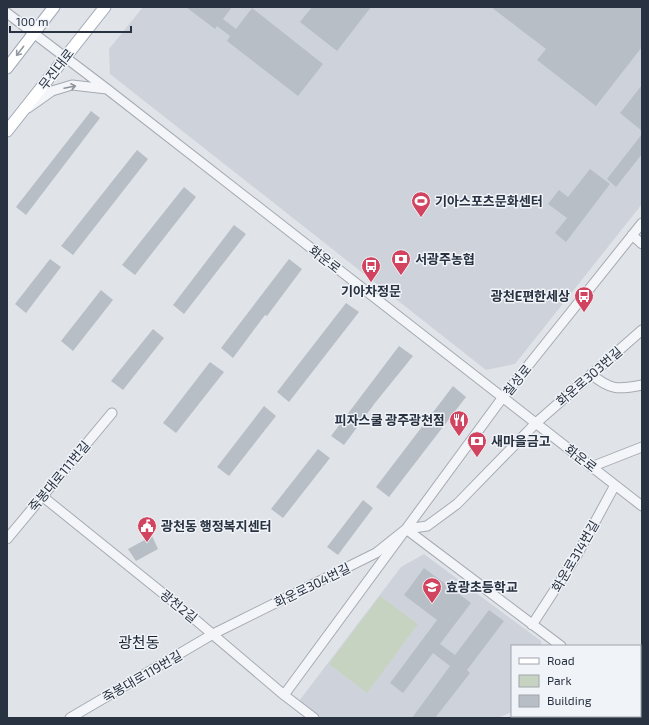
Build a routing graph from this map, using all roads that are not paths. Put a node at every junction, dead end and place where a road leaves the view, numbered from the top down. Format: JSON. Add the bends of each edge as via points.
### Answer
{"nodes":[{"id":1,"x":54,"y":7,"type":"edge"},
{"id":2,"x":105,"y":7,"type":"edge"},
{"id":3,"x":7,"y":13,"type":"edge"},
{"id":4,"x":34,"y":34,"type":"junction"},
{"id":5,"x":66,"y":58,"type":"junction"},
{"id":6,"x":7,"y":68,"type":"edge"},
{"id":7,"x":107,"y":89,"type":"junction"},
{"id":8,"x":23,"y":111,"type":"junction"},
{"id":9,"x":7,"y":131,"type":"edge"},
{"id":10,"x":642,"y":223,"type":"edge"},
{"id":11,"x":632,"y":236,"type":"junction"},
{"id":12,"x":642,"y":244,"type":"edge"},
{"id":13,"x":642,"y":330,"type":"edge"},
{"id":14,"x":591,"y":374,"type":"junction"},
{"id":15,"x":642,"y":385,"type":"edge"},
{"id":16,"x":503,"y":397,"type":"junction"},
{"id":17,"x":112,"y":413,"type":"dead end"},
{"id":18,"x":536,"y":423,"type":"junction"},
{"id":19,"x":642,"y":447,"type":"edge"},
{"id":20,"x":591,"y":466,"type":"junction"},
{"id":21,"x":615,"y":485,"type":"junction"},
{"id":22,"x":42,"y":496,"type":"junction"},
{"id":23,"x":642,"y":506,"type":"edge"},
{"id":24,"x":406,"y":529,"type":"junction"},
{"id":25,"x":7,"y":539,"type":"edge"},
{"id":26,"x":532,"y":625,"type":"junction"},
{"id":27,"x":213,"y":634,"type":"junction"},
{"id":28,"x":560,"y":645,"type":"edge"},
{"id":29,"x":284,"y":695,"type":"junction"},
{"id":30,"x":70,"y":718,"type":"edge"},
{"id":31,"x":314,"y":718,"type":"edge"}],
"edges":[{"from":1,"to":4,"type":"main road"},
{"from":2,"to":5,"type":"main road","name":"무진대로"},
{"from":3,"to":4,"type":"street","name":"화운로"},
{"from":4,"to":5,"type":"street","name":"화운로"},
{"from":4,"to":6,"type":"main road","one_way":true},
{"from":5,"to":7,"type":"street","name":"화운로"},
{"from":5,"to":8,"type":"main road","name":"무진대로"},
{"from":8,"to":7,"type":"street","one_way":true,"via":[[52,91],[72,85]]},
{"from":7,"to":16,"type":"street","name":"화운로"},
{"from":8,"to":9,"type":"main road","name":"무진대로"},
{"from":10,"to":11,"type":"street","name":"칠성로"},
{"from":11,"to":12,"type":"street"},
{"from":11,"to":16,"type":"street","name":"칠성로"},
{"from":13,"to":14,"type":"street","name":"화운로303번길"},
{"from":14,"to":15,"type":"street","via":[[601,383],[613,388]]},
{"from":14,"to":18,"type":"street","name":"화운로303번길"},
{"from":16,"to":18,"type":"street","name":"화운로"},
{"from":16,"to":24,"type":"street","name":"칠성로"},
{"from":17,"to":22,"type":"street","name":"죽봉대로111번길"},
{"from":18,"to":20,"type":"street","name":"화운로"},
{"from":18,"to":24,"type":"street","via":[[457,504],[427,526]]},
{"from":19,"to":20,"type":"street"},
{"from":20,"to":21,"type":"street","name":"화운로"},
{"from":21,"to":23,"type":"street","name":"화운로"},
{"from":21,"to":26,"type":"street","name":"화운로314번길","via":[[576,557]]},
{"from":22,"to":25,"type":"street","name":"죽봉대로111번길"},
{"from":22,"to":27,"type":"street","name":"광천2길"},
{"from":24,"to":26,"type":"street"},
{"from":24,"to":27,"type":"street","name":"화운로304번길","via":[[376,553]]},
{"from":24,"to":29,"type":"street","name":"화운로304번길"},
{"from":26,"to":28,"type":"street"},
{"from":27,"to":29,"type":"street","name":"광천2길"},
{"from":27,"to":30,"type":"street","name":"죽봉대로119번길"},
{"from":29,"to":31,"type":"street","name":"광천2길"}]}
